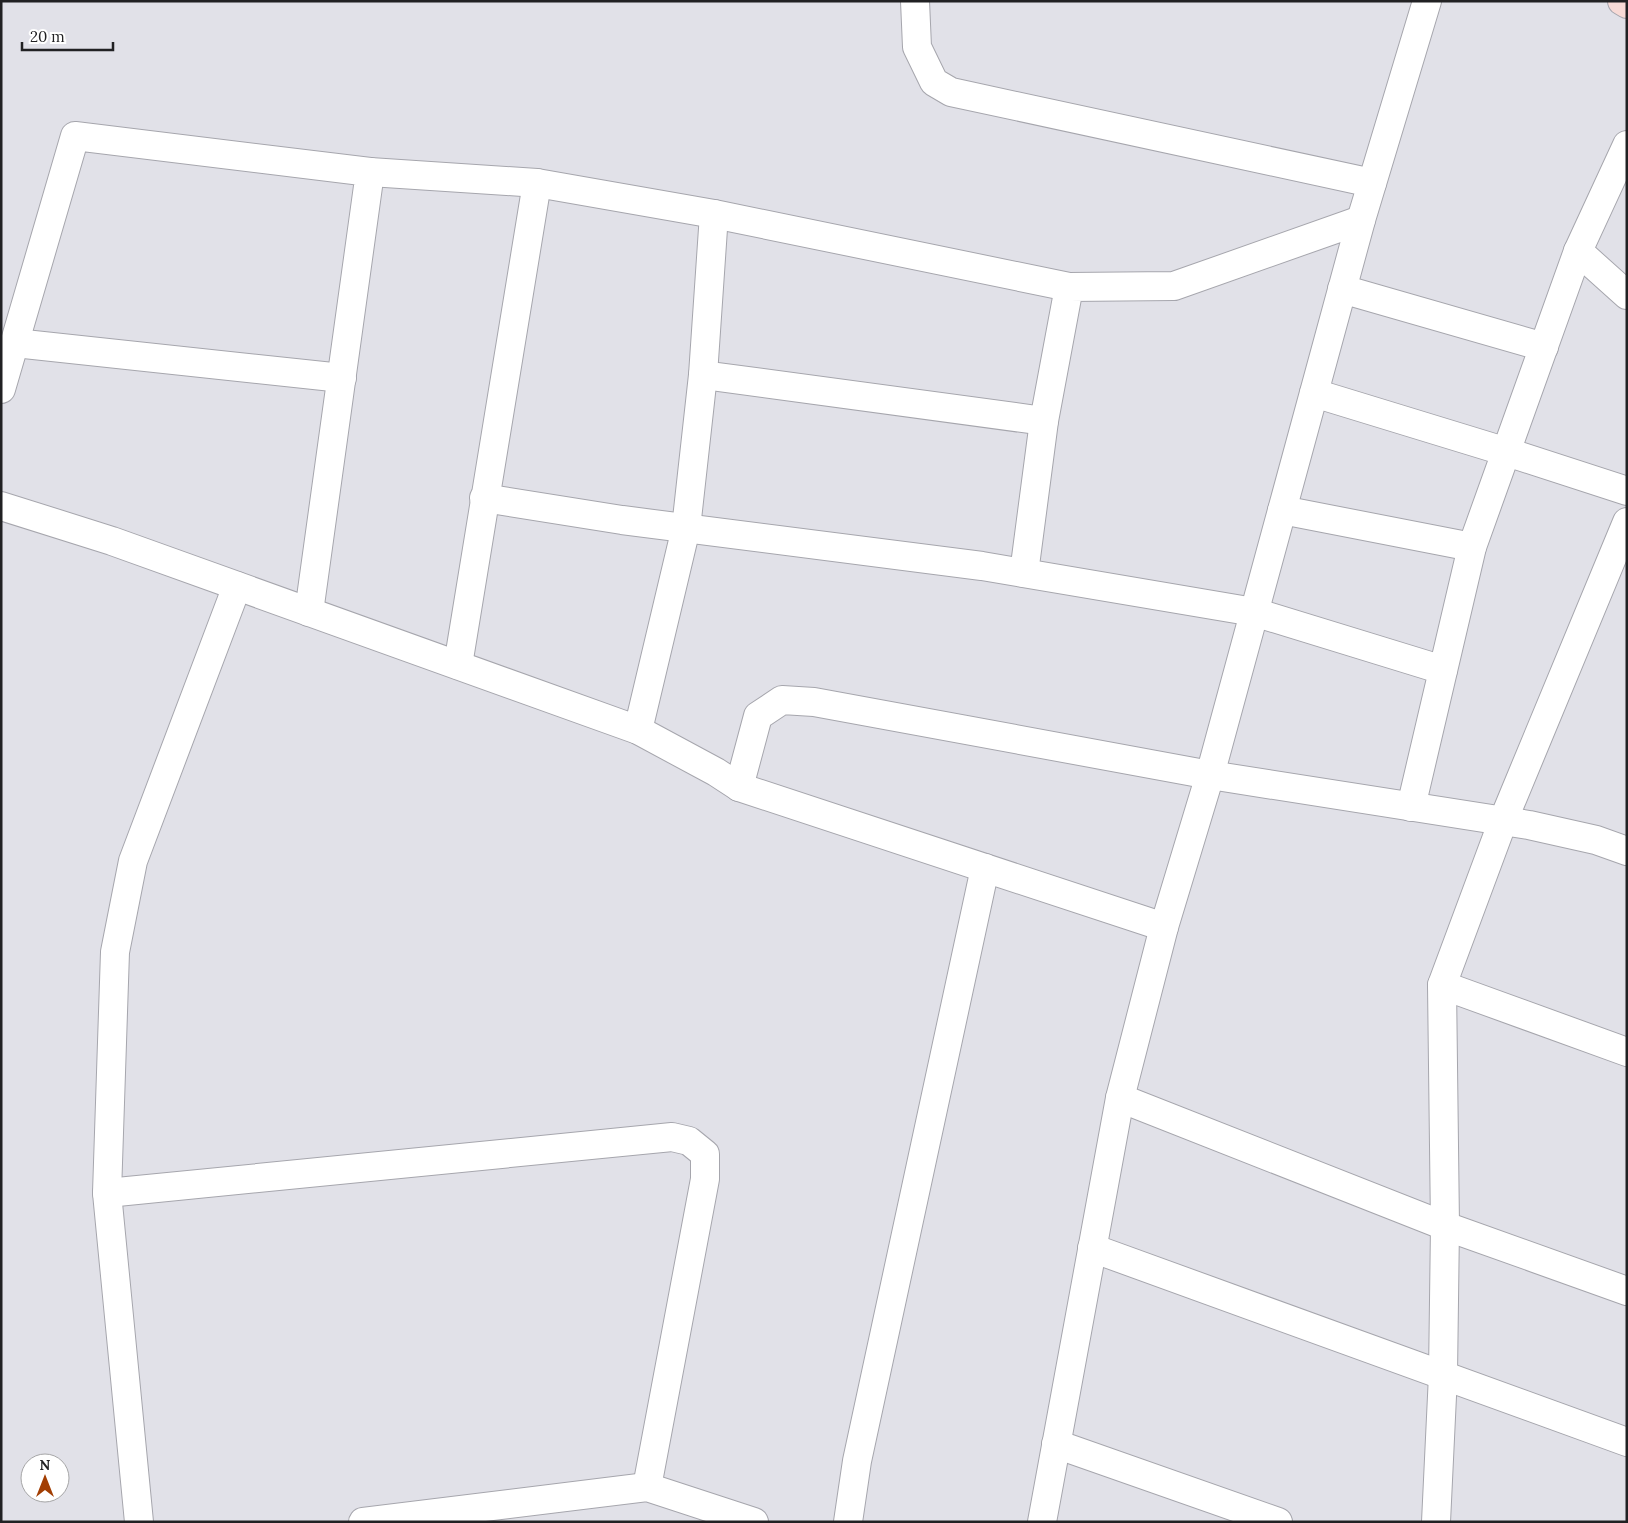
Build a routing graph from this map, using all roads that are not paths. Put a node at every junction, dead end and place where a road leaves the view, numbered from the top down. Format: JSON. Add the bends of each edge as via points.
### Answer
{"nodes":[{"id":1,"x":915,"y":1,"type":"edge"},
{"id":2,"x":1427,"y":1,"type":"edge"},
{"id":3,"x":1622,"y":1,"type":"edge"},
{"id":4,"x":1627,"y":4,"type":"edge"},
{"id":5,"x":1627,"y":145,"type":"edge"},
{"id":6,"x":370,"y":172,"type":"junction"},
{"id":7,"x":537,"y":183,"type":"junction"},
{"id":8,"x":1372,"y":183,"type":"junction"},
{"id":9,"x":714,"y":214,"type":"junction"},
{"id":10,"x":1361,"y":220,"type":"junction"},
{"id":11,"x":1578,"y":251,"type":"junction"},
{"id":12,"x":1069,"y":287,"type":"junction"},
{"id":13,"x":1342,"y":289,"type":"junction"},
{"id":14,"x":1627,"y":295,"type":"edge"},
{"id":15,"x":15,"y":344,"type":"junction"},
{"id":16,"x":1544,"y":347,"type":"junction"},
{"id":17,"x":703,"y":375,"type":"junction"},
{"id":18,"x":342,"y":378,"type":"junction"},
{"id":19,"x":1,"y":390,"type":"edge"},
{"id":20,"x":1314,"y":393,"type":"junction"},
{"id":21,"x":1044,"y":421,"type":"junction"},
{"id":22,"x":1507,"y":452,"type":"junction"},
{"id":23,"x":1627,"y":491,"type":"edge"},
{"id":24,"x":484,"y":498,"type":"junction"},
{"id":25,"x":1,"y":506,"type":"edge"},
{"id":26,"x":1282,"y":510,"type":"junction"},
{"id":27,"x":1627,"y":522,"type":"edge"},
{"id":28,"x":686,"y":528,"type":"junction"},
{"id":29,"x":1472,"y":547,"type":"junction"},
{"id":30,"x":1024,"y":573,"type":"junction"},
{"id":31,"x":237,"y":586,"type":"junction"},
{"id":32,"x":309,"y":612,"type":"junction"},
{"id":33,"x":1254,"y":612,"type":"junction"},
{"id":34,"x":458,"y":665,"type":"junction"},
{"id":35,"x":1443,"y":670,"type":"junction"},
{"id":36,"x":638,"y":730,"type":"junction"},
{"id":37,"x":1210,"y":776,"type":"junction"},
{"id":38,"x":739,"y":787,"type":"junction"},
{"id":39,"x":1411,"y":807,"type":"junction"},
{"id":40,"x":1503,"y":821,"type":"junction"},
{"id":41,"x":1627,"y":851,"type":"edge"},
{"id":42,"x":985,"y":868,"type":"junction"},
{"id":43,"x":1164,"y":926,"type":"junction"},
{"id":44,"x":1442,"y":985,"type":"junction"},
{"id":45,"x":1627,"y":1052,"type":"edge"},
{"id":46,"x":1120,"y":1098,"type":"junction"},
{"id":47,"x":107,"y":1193,"type":"junction"},
{"id":48,"x":1445,"y":1226,"type":"junction"},
{"id":49,"x":1092,"y":1248,"type":"junction"},
{"id":50,"x":1627,"y":1291,"type":"edge"},
{"id":51,"x":1443,"y":1375,"type":"junction"},
{"id":52,"x":1627,"y":1442,"type":"edge"},
{"id":53,"x":1056,"y":1444,"type":"junction"},
{"id":54,"x":647,"y":1487,"type":"junction"},
{"id":55,"x":524,"y":1512,"type":"edge"},
{"id":56,"x":139,"y":1522,"type":"edge"},
{"id":57,"x":363,"y":1522,"type":"edge"},
{"id":58,"x":754,"y":1522,"type":"edge"},
{"id":59,"x":848,"y":1522,"type":"edge"},
{"id":60,"x":1042,"y":1522,"type":"edge"},
{"id":61,"x":1278,"y":1522,"type":"edge"},
{"id":62,"x":1436,"y":1522,"type":"edge"}],
"edges":[{"from":1,"to":8,"type":"street","via":[[917,47],[934,82],[951,92]]},
{"from":2,"to":8,"type":"street"},
{"from":3,"to":4,"type":"street"},
{"from":5,"to":11,"type":"street"},
{"from":6,"to":7,"type":"street"},
{"from":6,"to":15,"type":"street","via":[[76,136]]},
{"from":6,"to":18,"type":"street"},
{"from":7,"to":9,"type":"street"},
{"from":7,"to":24,"type":"street"},
{"from":8,"to":10,"type":"street"},
{"from":9,"to":12,"type":"street"},
{"from":9,"to":17,"type":"street"},
{"from":10,"to":12,"type":"street","via":[[1174,286]]},
{"from":10,"to":13,"type":"street"},
{"from":11,"to":14,"type":"street"},
{"from":11,"to":16,"type":"street"},
{"from":12,"to":21,"type":"street"},
{"from":13,"to":16,"type":"street"},
{"from":13,"to":20,"type":"street"},
{"from":15,"to":18,"type":"street"},
{"from":15,"to":19,"type":"street"},
{"from":16,"to":22,"type":"street"},
{"from":17,"to":21,"type":"street"},
{"from":17,"to":28,"type":"street"},
{"from":18,"to":32,"type":"street"},
{"from":20,"to":22,"type":"street"},
{"from":20,"to":26,"type":"street"},
{"from":21,"to":30,"type":"street"},
{"from":22,"to":23,"type":"street"},
{"from":22,"to":29,"type":"street"},
{"from":24,"to":28,"type":"street"},
{"from":24,"to":34,"type":"street"},
{"from":25,"to":31,"type":"street"},
{"from":26,"to":29,"type":"street"},
{"from":26,"to":33,"type":"street"},
{"from":27,"to":40,"type":"street"},
{"from":28,"to":30,"type":"street"},
{"from":28,"to":36,"type":"street"},
{"from":29,"to":35,"type":"street"},
{"from":30,"to":33,"type":"street"},
{"from":31,"to":32,"type":"street"},
{"from":31,"to":47,"type":"street","via":[[133,861],[115,952]]},
{"from":32,"to":34,"type":"street"},
{"from":33,"to":35,"type":"street"},
{"from":33,"to":37,"type":"street"},
{"from":34,"to":36,"type":"street"},
{"from":35,"to":39,"type":"street"},
{"from":36,"to":38,"type":"street"},
{"from":37,"to":38,"type":"street","via":[[814,702],[782,700],[758,716]]},
{"from":37,"to":39,"type":"street"},
{"from":37,"to":43,"type":"street"},
{"from":38,"to":42,"type":"street"},
{"from":39,"to":40,"type":"street"},
{"from":40,"to":41,"type":"street","via":[[1596,840]]},
{"from":40,"to":44,"type":"street"},
{"from":42,"to":43,"type":"street"},
{"from":42,"to":59,"type":"street","via":[[859,1451]]},
{"from":43,"to":46,"type":"street"},
{"from":44,"to":45,"type":"street"},
{"from":44,"to":48,"type":"street"},
{"from":46,"to":48,"type":"street"},
{"from":46,"to":49,"type":"street"},
{"from":47,"to":54,"type":"street","via":[[672,1137],[689,1140],[705,1154],[705,1179]]},
{"from":47,"to":56,"type":"street"},
{"from":48,"to":50,"type":"street"},
{"from":48,"to":51,"type":"street"},
{"from":49,"to":51,"type":"street"},
{"from":49,"to":53,"type":"street"},
{"from":51,"to":52,"type":"street"},
{"from":51,"to":62,"type":"street"},
{"from":53,"to":60,"type":"street"},
{"from":53,"to":61,"type":"street"},
{"from":54,"to":55,"type":"street"},
{"from":54,"to":58,"type":"street"},
{"from":55,"to":57,"type":"street"}]}
